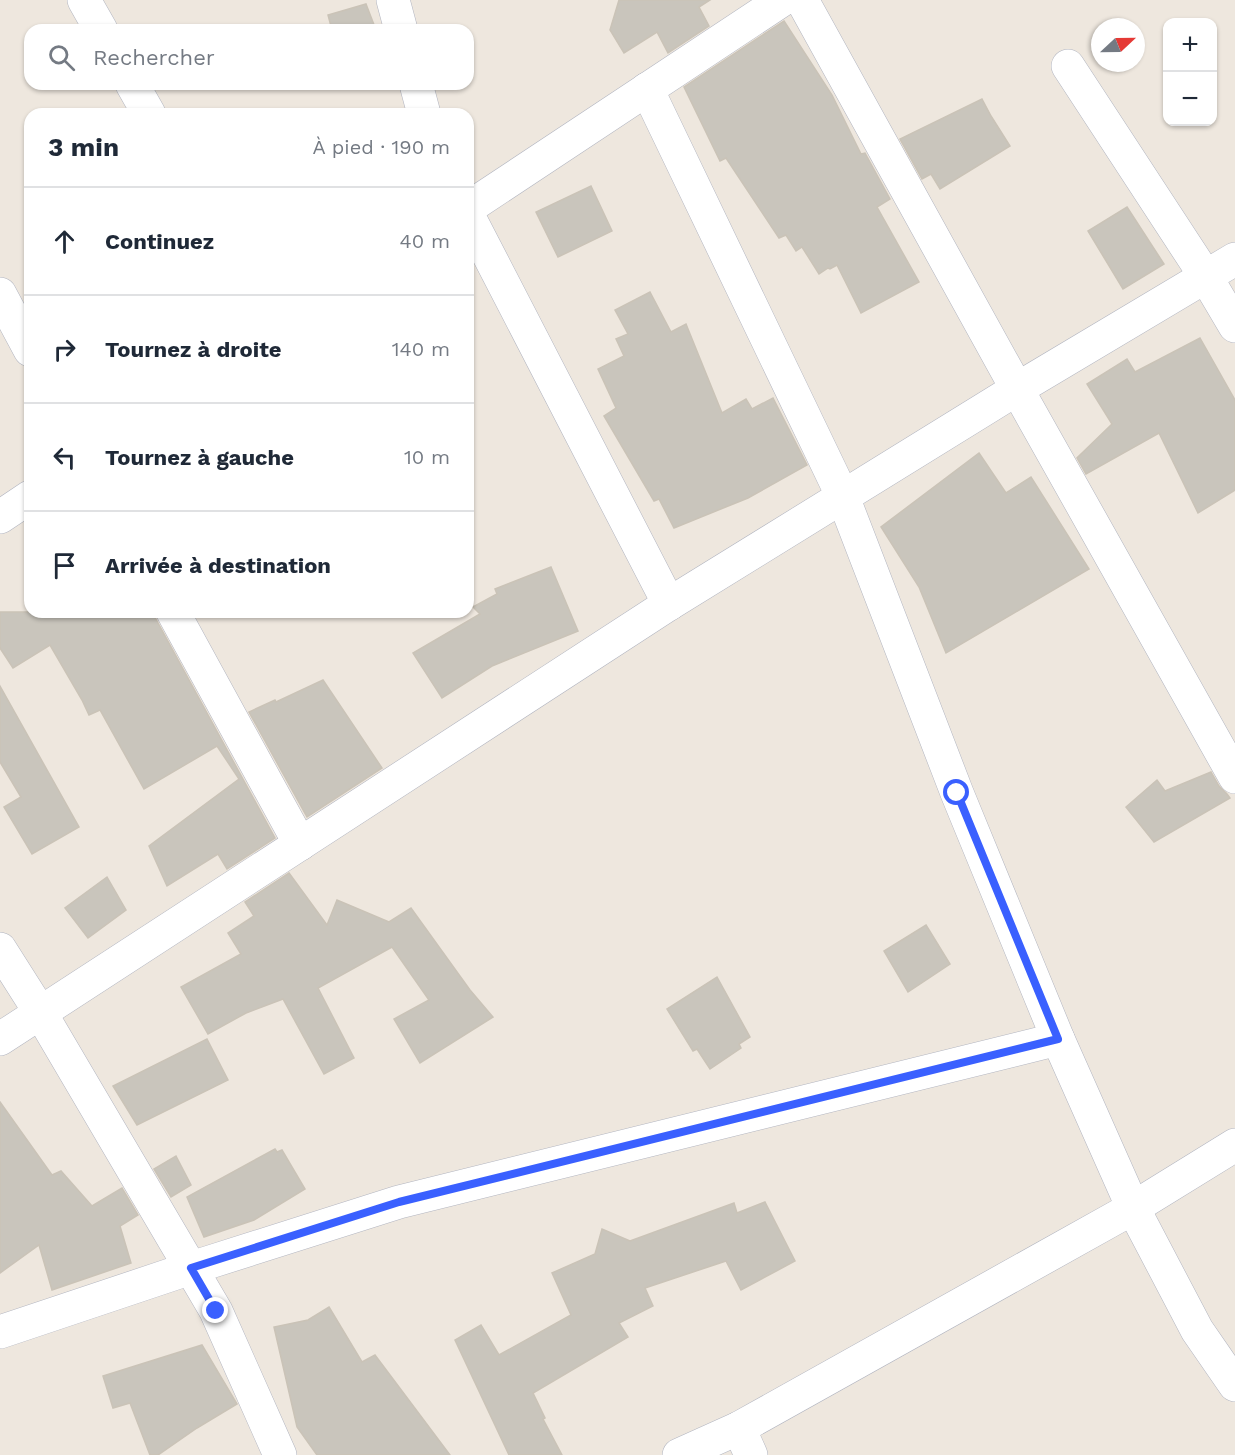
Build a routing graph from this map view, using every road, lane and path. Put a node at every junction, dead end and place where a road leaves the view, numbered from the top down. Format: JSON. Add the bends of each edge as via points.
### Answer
{"nodes":[{"id":1,"x":84,"y":0,"type":"edge"},
{"id":2,"x":393,"y":0,"type":"edge"},
{"id":3,"x":782,"y":0,"type":"edge"},
{"id":4,"x":802,"y":0,"type":"edge"},
{"id":5,"x":98,"y":24,"type":"edge"},
{"id":6,"x":399,"y":24,"type":"edge"},
{"id":7,"x":1068,"y":66,"type":"dead end"},
{"id":8,"x":135,"y":90,"type":"edge"},
{"id":9,"x":418,"y":90,"type":"edge"},
{"id":10,"x":647,"y":90,"type":"junction"},
{"id":11,"x":146,"y":108,"type":"edge"},
{"id":12,"x":422,"y":108,"type":"edge"},
{"id":13,"x":474,"y":204,"type":"edge"},
{"id":14,"x":474,"y":227,"type":"edge"},
{"id":15,"x":1235,"y":259,"type":"edge"},
{"id":16,"x":1206,"y":277,"type":"junction"},
{"id":17,"x":0,"y":294,"type":"edge"},
{"id":18,"x":1235,"y":326,"type":"edge"},
{"id":19,"x":24,"y":339,"type":"edge"},
{"id":20,"x":1017,"y":389,"type":"junction"},
{"id":21,"x":843,"y":497,"type":"junction"},
{"id":22,"x":24,"y":501,"type":"edge"},
{"id":23,"x":0,"y":517,"type":"edge"},
{"id":24,"x":669,"y":604,"type":"junction"},
{"id":25,"x":176,"y":618,"type":"edge"},
{"id":26,"x":1235,"y":777,"type":"edge"},
{"id":27,"x":300,"y":844,"type":"junction"},
{"id":28,"x":0,"y":949,"type":"edge"},
{"id":29,"x":40,"y":1012,"type":"junction"},
{"id":30,"x":0,"y":1039,"type":"edge"},
{"id":31,"x":1058,"y":1039,"type":"junction"},
{"id":32,"x":1235,"y":1145,"type":"edge"},
{"id":33,"x":1133,"y":1208,"type":"junction"},
{"id":34,"x":191,"y":1268,"type":"junction"},
{"id":35,"x":0,"y":1332,"type":"edge"},
{"id":36,"x":1235,"y":1385,"type":"edge"},
{"id":37,"x":745,"y":1441,"type":"edge"},
{"id":38,"x":279,"y":1455,"type":"edge"},
{"id":39,"x":680,"y":1455,"type":"edge"}],
"edges":[{"from":1,"to":5,"type":"street"},
{"from":2,"to":6,"type":"street"},
{"from":3,"to":10,"type":"street"},
{"from":4,"to":20,"type":"street"},
{"from":7,"to":16,"type":"street"},
{"from":8,"to":11,"type":"street"},
{"from":9,"to":12,"type":"street"},
{"from":10,"to":13,"type":"street"},
{"from":10,"to":21,"type":"street"},
{"from":14,"to":24,"type":"street"},
{"from":15,"to":16,"type":"street"},
{"from":16,"to":18,"type":"street"},
{"from":16,"to":20,"type":"street"},
{"from":17,"to":19,"type":"street"},
{"from":20,"to":21,"type":"street"},
{"from":20,"to":26,"type":"street"},
{"from":21,"to":24,"type":"street"},
{"from":21,"to":31,"type":"street","via":[[957,793]]},
{"from":22,"to":23,"type":"street"},
{"from":24,"to":27,"type":"street"},
{"from":25,"to":27,"type":"street"},
{"from":27,"to":29,"type":"street"},
{"from":28,"to":29,"type":"street"},
{"from":29,"to":30,"type":"street"},
{"from":29,"to":34,"type":"street"},
{"from":31,"to":33,"type":"street"},
{"from":31,"to":34,"type":"street","via":[[399,1202]]},
{"from":32,"to":33,"type":"street"},
{"from":33,"to":36,"type":"street","via":[[1197,1330]]},
{"from":33,"to":37,"type":"street"},
{"from":34,"to":35,"type":"street"},
{"from":34,"to":38,"type":"street","via":[[216,1311]]},
{"from":37,"to":39,"type":"street"}]}
